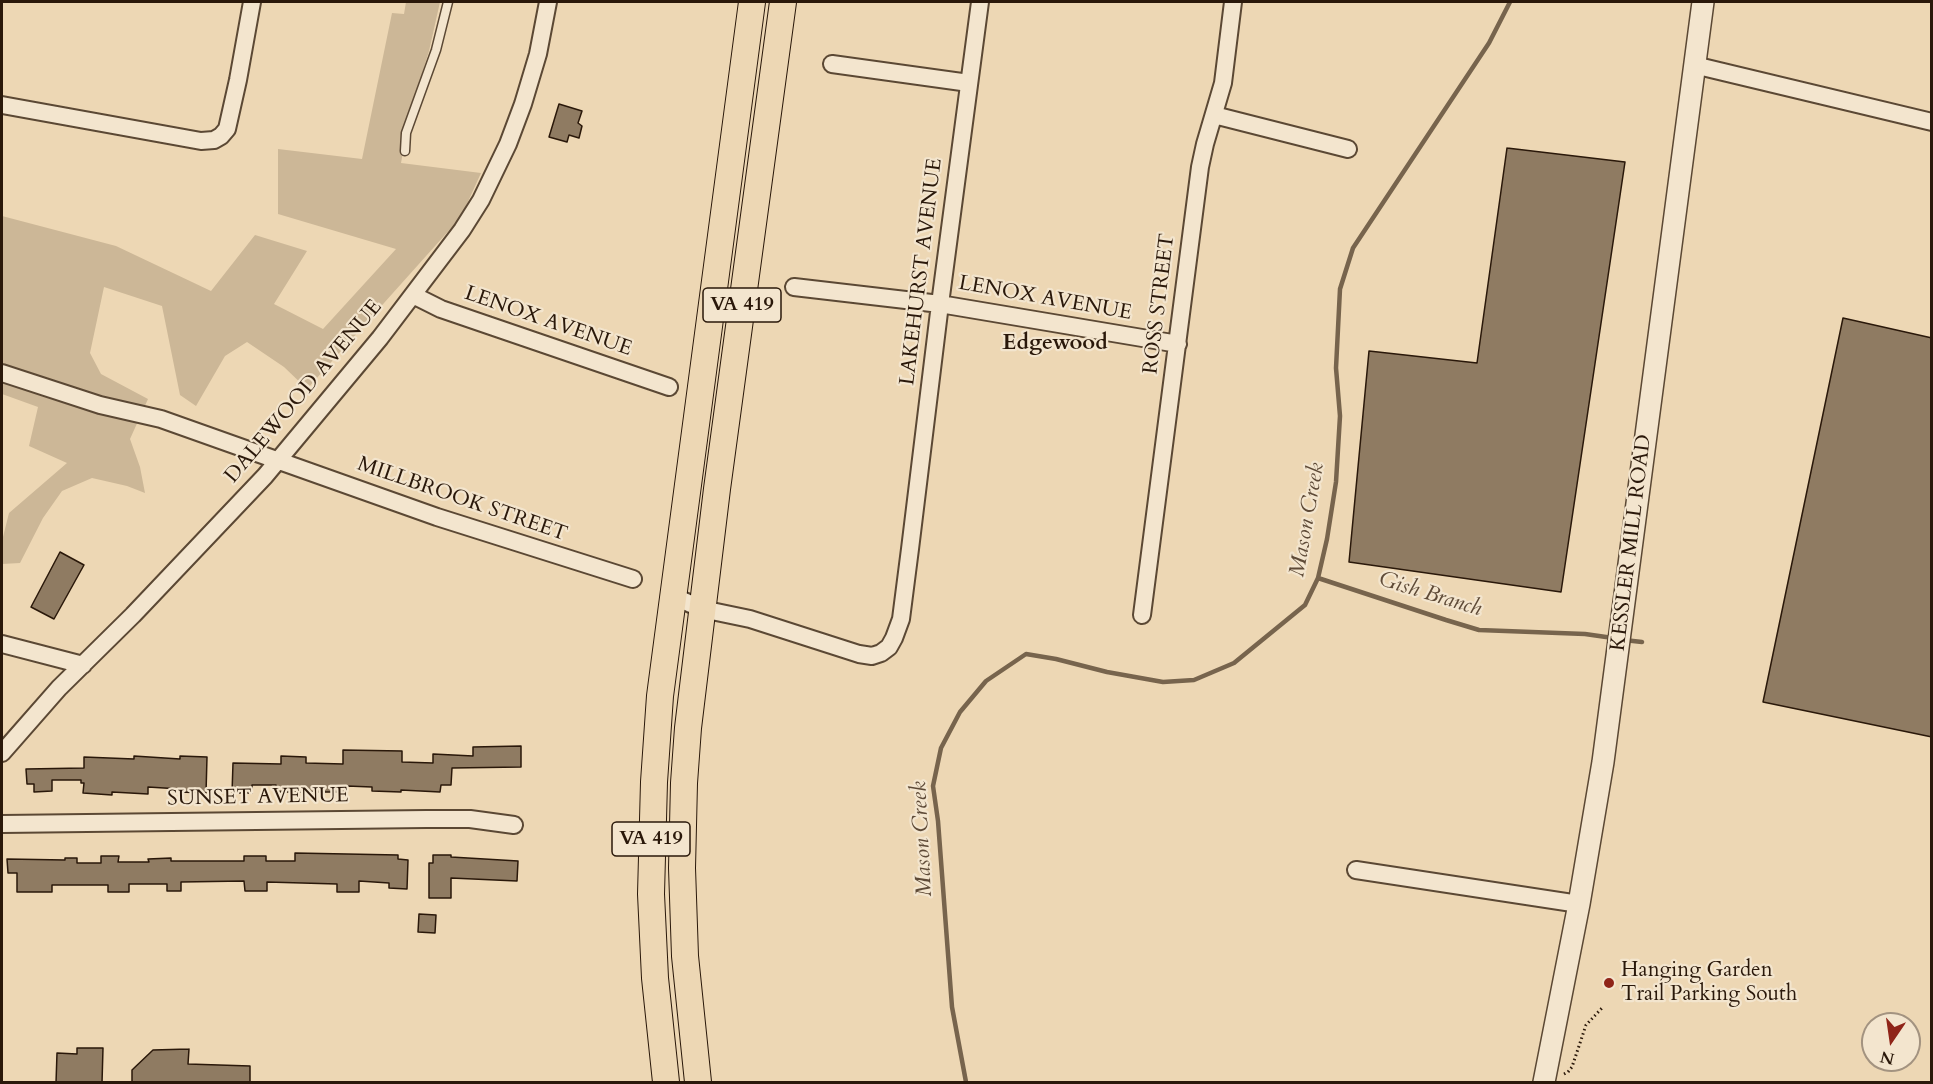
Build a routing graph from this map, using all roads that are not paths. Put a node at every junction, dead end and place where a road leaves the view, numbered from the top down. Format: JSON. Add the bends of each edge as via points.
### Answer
{"nodes":[{"id":1,"x":252,"y":2,"type":"edge"},
{"id":2,"x":448,"y":2,"type":"edge"},
{"id":3,"x":548,"y":2,"type":"edge"},
{"id":4,"x":752,"y":2,"type":"edge"},
{"id":5,"x":783,"y":2,"type":"edge"},
{"id":6,"x":980,"y":2,"type":"edge"},
{"id":7,"x":1233,"y":2,"type":"edge"},
{"id":8,"x":1703,"y":2,"type":"edge"},
{"id":9,"x":832,"y":64,"type":"dead end"},
{"id":10,"x":1694,"y":65,"type":"junction"},
{"id":11,"x":969,"y":83,"type":"junction"},
{"id":12,"x":2,"y":105,"type":"edge"},
{"id":13,"x":1214,"y":115,"type":"junction"},
{"id":14,"x":1932,"y":122,"type":"edge"},
{"id":15,"x":1348,"y":149,"type":"dead end"},
{"id":16,"x":405,"y":151,"type":"dead end"},
{"id":17,"x":794,"y":287,"type":"dead end"},
{"id":18,"x":413,"y":295,"type":"junction"},
{"id":19,"x":940,"y":304,"type":"junction"},
{"id":20,"x":1178,"y":344,"type":"junction"},
{"id":21,"x":2,"y":373,"type":"edge"},
{"id":22,"x":669,"y":387,"type":"dead end"},
{"id":23,"x":278,"y":460,"type":"junction"},
{"id":24,"x":633,"y":579,"type":"dead end"},
{"id":25,"x":673,"y":596,"type":"junction"},
{"id":26,"x":702,"y":609,"type":"junction"},
{"id":27,"x":1142,"y":615,"type":"dead end"},
{"id":28,"x":2,"y":644,"type":"edge"},
{"id":29,"x":83,"y":665,"type":"junction"},
{"id":30,"x":2,"y":753,"type":"edge"},
{"id":31,"x":2,"y":824,"type":"edge"},
{"id":32,"x":514,"y":825,"type":"dead end"},
{"id":33,"x":1356,"y":870,"type":"dead end"},
{"id":34,"x":1579,"y":904,"type":"junction"},
{"id":35,"x":1551,"y":1079,"type":"edge"},
{"id":36,"x":666,"y":1083,"type":"edge"},
{"id":37,"x":698,"y":1083,"type":"edge"}],
"edges":[{"from":1,"to":12,"type":"street","via":[[226,129],[214,140],[201,141]]},
{"from":2,"to":16,"type":"lane","via":[[436,51],[406,133]]},
{"from":3,"to":18,"type":"street","name":"DALEWOOD AVENUE","via":[[538,54],[508,144],[481,200]]},
{"from":4,"to":25,"type":"main road","number":"VA 419"},
{"from":5,"to":26,"type":"main road","number":"VA 419"},
{"from":6,"to":11,"type":"street","name":"LAKEHURST AVENUE"},
{"from":7,"to":13,"type":"street","name":"ROSS STREET","via":[[1223,83]]},
{"from":8,"to":10,"type":"street","name":"KESSLER MILL ROAD"},
{"from":9,"to":11,"type":"street"},
{"from":10,"to":14,"type":"street"},
{"from":10,"to":34,"type":"street","name":"KESSLER MILL ROAD","via":[[1603,762]]},
{"from":11,"to":19,"type":"street","name":"LAKEHURST AVENUE"},
{"from":13,"to":15,"type":"street"},
{"from":13,"to":20,"type":"street","name":"ROSS STREET","via":[[1200,167]]},
{"from":17,"to":19,"type":"street","name":"LENOX AVENUE"},
{"from":18,"to":22,"type":"street","name":"LENOX AVENUE","via":[[441,309]]},
{"from":18,"to":23,"type":"street","name":"DALEWOOD AVENUE"},
{"from":19,"to":20,"type":"street","name":"LENOX AVENUE"},
{"from":19,"to":26,"type":"street","name":"LAKEHURST AVENUE","via":[[900,619],[889,647],[872,656],[860,654],[750,619]]},
{"from":20,"to":27,"type":"street","name":"ROSS STREET"},
{"from":21,"to":23,"type":"street","name":"MILLBROOK STREET","via":[[100,405],[161,419]]},
{"from":23,"to":24,"type":"street","name":"MILLBROOK STREET","via":[[437,517]]},
{"from":23,"to":29,"type":"street","name":"DALEWOOD AVENUE"},
{"from":25,"to":26,"type":"street"},
{"from":25,"to":36,"type":"main road","number":"VA 419","via":[[660,696],[651,837],[655,978]]},
{"from":26,"to":37,"type":"main road","number":"VA 419","via":[[688,728],[682,839],[685,957]]},
{"from":28,"to":29,"type":"street"},
{"from":29,"to":30,"type":"street","name":"DALEWOOD AVENUE"},
{"from":31,"to":32,"type":"street","name":"SUNSET AVENUE","via":[[470,819]]},
{"from":33,"to":34,"type":"street"},
{"from":34,"to":35,"type":"street","name":"KESSLER MILL ROAD"}]}
